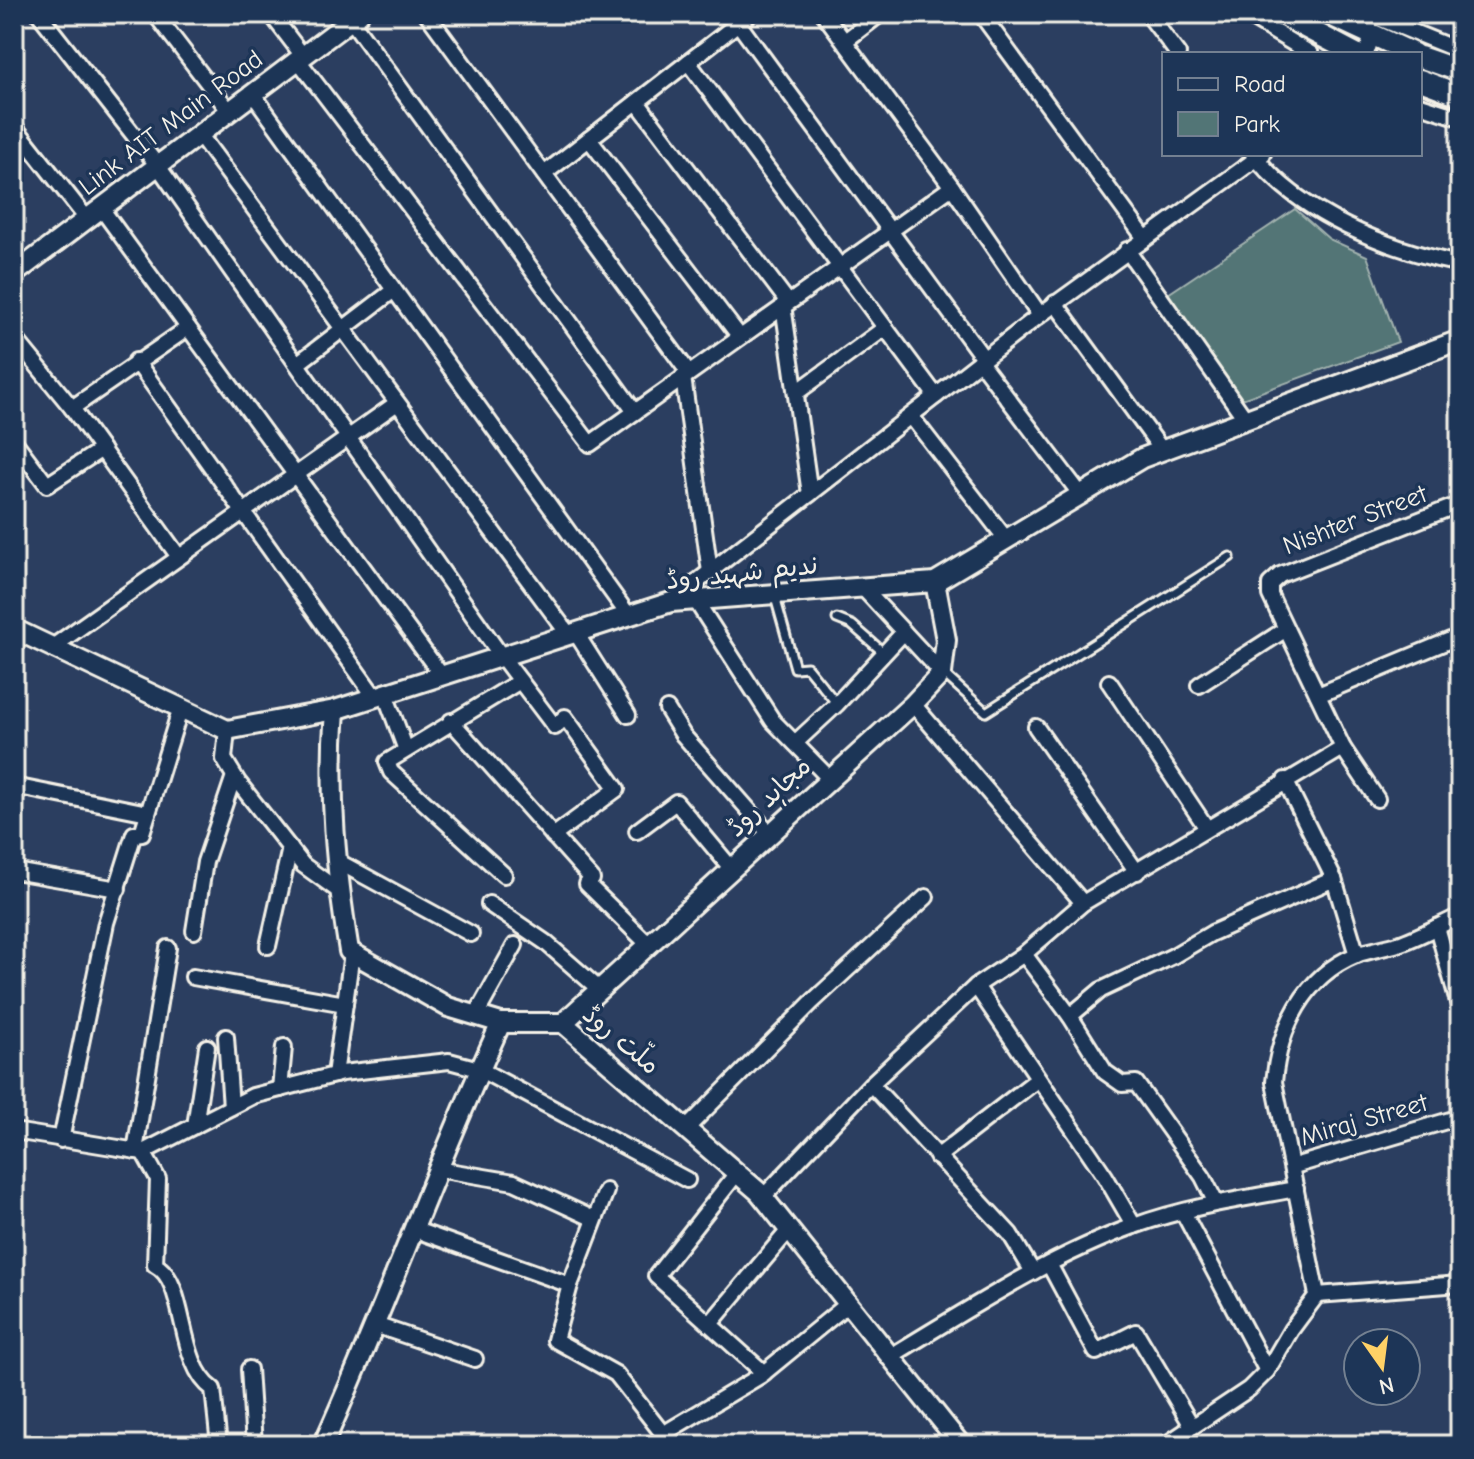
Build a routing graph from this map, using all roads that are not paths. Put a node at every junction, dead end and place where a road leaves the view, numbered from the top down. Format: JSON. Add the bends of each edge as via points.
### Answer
{"nodes":[{"id":1,"x":39,"y":14,"type":"edge"},
{"id":2,"x":155,"y":14,"type":"edge"},
{"id":3,"x":271,"y":14,"type":"edge"},
{"id":4,"x":427,"y":14,"type":"edge"},
{"id":5,"x":750,"y":14,"type":"edge"},
{"id":6,"x":824,"y":14,"type":"edge"},
{"id":7,"x":880,"y":14,"type":"edge"},
{"id":8,"x":981,"y":14,"type":"edge"},
{"id":9,"x":1148,"y":14,"type":"edge"},
{"id":10,"x":1245,"y":14,"type":"edge"},
{"id":11,"x":1280,"y":14,"type":"edge"},
{"id":12,"x":1328,"y":14,"type":"edge"},
{"id":13,"x":1369,"y":14,"type":"edge"},
{"id":14,"x":355,"y":17,"type":"edge"},
{"id":15,"x":738,"y":23,"type":"junction"},
{"id":16,"x":845,"y":41,"type":"junction"},
{"id":17,"x":1369,"y":45,"type":"edge"},
{"id":18,"x":1460,"y":51,"type":"edge"},
{"id":19,"x":1176,"y":52,"type":"edge"},
{"id":20,"x":1308,"y":52,"type":"edge"},
{"id":21,"x":1352,"y":52,"type":"edge"},
{"id":22,"x":1404,"y":52,"type":"edge"},
{"id":23,"x":301,"y":58,"type":"junction"},
{"id":24,"x":1422,"y":58,"type":"edge"},
{"id":25,"x":688,"y":62,"type":"junction"},
{"id":26,"x":1460,"y":71,"type":"edge"},
{"id":27,"x":1422,"y":81,"type":"edge"},
{"id":28,"x":253,"y":94,"type":"junction"},
{"id":29,"x":1460,"y":95,"type":"edge"},
{"id":30,"x":637,"y":102,"type":"junction"},
{"id":31,"x":1422,"y":106,"type":"edge"},
{"id":32,"x":230,"y":112,"type":"junction"},
{"id":33,"x":1460,"y":118,"type":"edge"},
{"id":34,"x":14,"y":126,"type":"edge"},
{"id":35,"x":199,"y":134,"type":"junction"},
{"id":36,"x":589,"y":139,"type":"junction"},
{"id":37,"x":1257,"y":156,"type":"edge"},
{"id":38,"x":158,"y":166,"type":"junction"},
{"id":39,"x":544,"y":174,"type":"junction"},
{"id":40,"x":952,"y":187,"type":"junction"},
{"id":41,"x":94,"y":214,"type":"junction"},
{"id":42,"x":889,"y":230,"type":"junction"},
{"id":43,"x":1144,"y":237,"type":"junction"},
{"id":44,"x":1127,"y":250,"type":"junction"},
{"id":45,"x":1460,"y":264,"type":"edge"},
{"id":46,"x":839,"y":266,"type":"junction"},
{"id":47,"x":15,"y":272,"type":"edge"},
{"id":48,"x":394,"y":290,"type":"junction"},
{"id":49,"x":1055,"y":303,"type":"junction"},
{"id":50,"x":786,"y":304,"type":"junction"},
{"id":51,"x":1040,"y":315,"type":"junction"},
{"id":52,"x":188,"y":328,"type":"junction"},
{"id":53,"x":885,"y":328,"type":"junction"},
{"id":54,"x":343,"y":329,"type":"junction"},
{"id":55,"x":14,"y":337,"type":"edge"},
{"id":56,"x":740,"y":337,"type":"junction"},
{"id":57,"x":1460,"y":340,"type":"edge"},
{"id":58,"x":982,"y":360,"type":"junction"},
{"id":59,"x":136,"y":361,"type":"junction"},
{"id":60,"x":297,"y":364,"type":"junction"},
{"id":61,"x":686,"y":375,"type":"junction"},
{"id":62,"x":796,"y":393,"type":"junction"},
{"id":63,"x":936,"y":396,"type":"junction"},
{"id":64,"x":397,"y":403,"type":"junction"},
{"id":65,"x":72,"y":408,"type":"junction"},
{"id":66,"x":635,"y":412,"type":"junction"},
{"id":67,"x":911,"y":416,"type":"junction"},
{"id":68,"x":1244,"y":417,"type":"junction"},
{"id":69,"x":349,"y":438,"type":"junction"},
{"id":70,"x":14,"y":441,"type":"edge"},
{"id":71,"x":102,"y":449,"type":"junction"},
{"id":72,"x":1162,"y":450,"type":"junction"},
{"id":73,"x":295,"y":475,"type":"junction"},
{"id":74,"x":810,"y":494,"type":"junction"},
{"id":75,"x":1081,"y":495,"type":"junction"},
{"id":76,"x":1460,"y":504,"type":"edge"},
{"id":77,"x":243,"y":512,"type":"junction"},
{"id":78,"x":1006,"y":539,"type":"junction"},
{"id":79,"x":179,"y":557,"type":"junction"},
{"id":80,"x":1230,"y":557,"type":"dead end"},
{"id":81,"x":710,"y":572,"type":"junction"},
{"id":82,"x":935,"y":582,"type":"junction"},
{"id":83,"x":862,"y":587,"type":"junction"},
{"id":84,"x":774,"y":594,"type":"junction"},
{"id":85,"x":696,"y":601,"type":"junction"},
{"id":86,"x":671,"y":602,"type":"junction"},
{"id":87,"x":629,"y":616,"type":"junction"},
{"id":88,"x":837,"y":619,"type":"dead end"},
{"id":89,"x":14,"y":629,"type":"edge"},
{"id":90,"x":1286,"y":629,"type":"junction"},
{"id":91,"x":904,"y":632,"type":"junction"},
{"id":92,"x":572,"y":634,"type":"junction"},
{"id":93,"x":1460,"y":636,"type":"edge"},
{"id":94,"x":54,"y":646,"type":"junction"},
{"id":95,"x":884,"y":653,"type":"junction"},
{"id":96,"x":502,"y":657,"type":"junction"},
{"id":97,"x":942,"y":673,"type":"junction"},
{"id":98,"x":442,"y":676,"type":"junction"},
{"id":99,"x":520,"y":681,"type":"junction"},
{"id":100,"x":1109,"y":682,"type":"dead end"},
{"id":101,"x":1199,"y":685,"type":"dead end"},
{"id":102,"x":1318,"y":695,"type":"junction"},
{"id":103,"x":380,"y":696,"type":"junction"},
{"id":104,"x":837,"y":704,"type":"junction"},
{"id":105,"x":913,"y":704,"type":"junction"},
{"id":106,"x":181,"y":707,"type":"junction"},
{"id":107,"x":667,"y":709,"type":"dead end"},
{"id":108,"x":335,"y":710,"type":"junction"},
{"id":109,"x":628,"y":715,"type":"dead end"},
{"id":110,"x":451,"y":721,"type":"junction"},
{"id":111,"x":1036,"y":727,"type":"dead end"},
{"id":112,"x":227,"y":730,"type":"junction"},
{"id":113,"x":795,"y":743,"type":"junction"},
{"id":114,"x":1343,"y":748,"type":"junction"},
{"id":115,"x":406,"y":750,"type":"junction"},
{"id":116,"x":234,"y":776,"type":"junction"},
{"id":117,"x":829,"y":778,"type":"junction"},
{"id":118,"x":1285,"y":780,"type":"junction"},
{"id":119,"x":14,"y":786,"type":"edge"},
{"id":120,"x":1377,"y":799,"type":"dead end"},
{"id":121,"x":148,"y":813,"type":"junction"},
{"id":122,"x":1206,"y":827,"type":"junction"},
{"id":123,"x":637,"y":831,"type":"dead end"},
{"id":124,"x":769,"y":833,"type":"junction"},
{"id":125,"x":553,"y":836,"type":"junction"},
{"id":126,"x":290,"y":848,"type":"junction"},
{"id":127,"x":337,"y":861,"type":"junction"},
{"id":128,"x":731,"y":868,"type":"junction"},
{"id":129,"x":14,"y":871,"type":"edge"},
{"id":130,"x":1137,"y":872,"type":"junction"},
{"id":131,"x":504,"y":875,"type":"dead end"},
{"id":132,"x":1334,"y":879,"type":"junction"},
{"id":133,"x":118,"y":889,"type":"junction"},
{"id":134,"x":339,"y":891,"type":"junction"},
{"id":135,"x":926,"y":897,"type":"dead end"},
{"id":136,"x":1083,"y":903,"type":"junction"},
{"id":137,"x":489,"y":904,"type":"dead end"},
{"id":138,"x":1460,"y":916,"type":"edge"},
{"id":139,"x":1437,"y":927,"type":"junction"},
{"id":140,"x":194,"y":931,"type":"dead end"},
{"id":141,"x":471,"y":934,"type":"dead end"},
{"id":142,"x":648,"y":944,"type":"junction"},
{"id":143,"x":515,"y":945,"type":"dead end"},
{"id":144,"x":268,"y":946,"type":"dead end"},
{"id":145,"x":168,"y":948,"type":"dead end"},
{"id":146,"x":352,"y":953,"type":"junction"},
{"id":147,"x":1024,"y":954,"type":"junction"},
{"id":148,"x":1357,"y":955,"type":"junction"},
{"id":149,"x":193,"y":977,"type":"dead end"},
{"id":150,"x":976,"y":986,"type":"junction"},
{"id":151,"x":599,"y":989,"type":"junction"},
{"id":152,"x":345,"y":1004,"type":"junction"},
{"id":153,"x":1460,"y":1009,"type":"edge"},
{"id":154,"x":476,"y":1015,"type":"junction"},
{"id":155,"x":1070,"y":1016,"type":"junction"},
{"id":156,"x":501,"y":1023,"type":"junction"},
{"id":157,"x":563,"y":1023,"type":"junction"},
{"id":158,"x":226,"y":1037,"type":"dead end"},
{"id":159,"x":207,"y":1047,"type":"dead end"},
{"id":160,"x":284,"y":1047,"type":"dead end"},
{"id":161,"x":479,"y":1069,"type":"junction"},
{"id":162,"x":335,"y":1075,"type":"junction"},
{"id":163,"x":1038,"y":1079,"type":"junction"},
{"id":164,"x":871,"y":1084,"type":"junction"},
{"id":165,"x":280,"y":1089,"type":"junction"},
{"id":166,"x":231,"y":1107,"type":"junction"},
{"id":167,"x":1460,"y":1117,"type":"edge"},
{"id":168,"x":195,"y":1126,"type":"junction"},
{"id":169,"x":686,"y":1129,"type":"junction"},
{"id":170,"x":14,"y":1131,"type":"edge"},
{"id":171,"x":61,"y":1140,"type":"junction"},
{"id":172,"x":139,"y":1151,"type":"junction"},
{"id":173,"x":937,"y":1157,"type":"junction"},
{"id":174,"x":1294,"y":1166,"type":"junction"},
{"id":175,"x":437,"y":1169,"type":"junction"},
{"id":176,"x":737,"y":1173,"type":"junction"},
{"id":177,"x":687,"y":1180,"type":"dead end"},
{"id":178,"x":1296,"y":1189,"type":"junction"},
{"id":179,"x":606,"y":1191,"type":"dead end"},
{"id":180,"x":763,"y":1197,"type":"junction"},
{"id":181,"x":1216,"y":1203,"type":"junction"},
{"id":182,"x":1183,"y":1212,"type":"junction"},
{"id":183,"x":594,"y":1219,"type":"junction"},
{"id":184,"x":1134,"y":1226,"type":"junction"},
{"id":185,"x":413,"y":1229,"type":"junction"},
{"id":186,"x":789,"y":1230,"type":"junction"},
{"id":187,"x":1049,"y":1264,"type":"junction"},
{"id":188,"x":1033,"y":1272,"type":"junction"},
{"id":189,"x":1460,"y":1284,"type":"edge"},
{"id":190,"x":570,"y":1285,"type":"junction"},
{"id":191,"x":1317,"y":1295,"type":"junction"},
{"id":192,"x":849,"y":1303,"type":"junction"},
{"id":193,"x":710,"y":1324,"type":"junction"},
{"id":194,"x":375,"y":1325,"type":"junction"},
{"id":195,"x":891,"y":1356,"type":"junction"},
{"id":196,"x":475,"y":1359,"type":"dead end"},
{"id":197,"x":249,"y":1369,"type":"dead end"},
{"id":198,"x":1267,"y":1371,"type":"junction"},
{"id":199,"x":764,"y":1373,"type":"junction"},
{"id":200,"x":1192,"y":1426,"type":"junction"},
{"id":201,"x":665,"y":1440,"type":"edge"},
{"id":202,"x":219,"y":1445,"type":"edge"},
{"id":203,"x":254,"y":1445,"type":"edge"},
{"id":204,"x":323,"y":1445,"type":"edge"},
{"id":205,"x":961,"y":1445,"type":"edge"},
{"id":206,"x":1165,"y":1445,"type":"edge"}],
"edges":[{"from":1,"to":38,"type":"street"},
{"from":2,"to":32,"type":"street"},
{"from":3,"to":23,"type":"street"},
{"from":4,"to":39,"type":"street"},
{"from":5,"to":15,"type":"street"},
{"from":6,"to":16,"type":"street"},
{"from":7,"to":16,"type":"street"},
{"from":8,"to":43,"type":"street"},
{"from":9,"to":19,"type":"street"},
{"from":10,"to":20,"type":"street"},
{"from":11,"to":21,"type":"main road"},
{"from":12,"to":17,"type":"main road"},
{"from":13,"to":18,"type":"street"},
{"from":14,"to":23,"type":"street","name":"Link AIT Main Road"},
{"from":14,"to":66,"type":"street"},
{"from":15,"to":25,"type":"street"},
{"from":15,"to":42,"type":"street"},
{"from":16,"to":40,"type":"street"},
{"from":17,"to":22,"type":"main road"},
{"from":23,"to":28,"type":"street","name":"Link AIT Main Road"},
{"from":23,"to":66,"type":"street","via":[[590,444]]},
{"from":24,"to":26,"type":"main road"},
{"from":25,"to":30,"type":"street"},
{"from":25,"to":46,"type":"street"},
{"from":27,"to":29,"type":"main road"},
{"from":28,"to":32,"type":"street","name":"Link AIT Main Road"},
{"from":28,"to":48,"type":"street"},
{"from":30,"to":36,"type":"street"},
{"from":30,"to":50,"type":"street"},
{"from":31,"to":33,"type":"street"},
{"from":32,"to":35,"type":"street","name":"Link AIT Main Road"},
{"from":34,"to":41,"type":"street"},
{"from":35,"to":38,"type":"street","name":"Link AIT Main Road"},
{"from":35,"to":54,"type":"street"},
{"from":36,"to":39,"type":"street"},
{"from":36,"to":56,"type":"street"},
{"from":37,"to":43,"type":"street"},
{"from":37,"to":45,"type":"street","via":[[1266,172],[1342,226]]},
{"from":38,"to":41,"type":"street","name":"Link AIT Main Road"},
{"from":38,"to":60,"type":"street"},
{"from":39,"to":61,"type":"street"},
{"from":40,"to":42,"type":"street"},
{"from":40,"to":51,"type":"street"},
{"from":41,"to":47,"type":"street","name":"Link AIT Main Road"},
{"from":41,"to":52,"type":"street"},
{"from":42,"to":46,"type":"street"},
{"from":42,"to":58,"type":"street"},
{"from":43,"to":44,"type":"street"},
{"from":44,"to":49,"type":"street"},
{"from":44,"to":68,"type":"street"},
{"from":46,"to":50,"type":"street"},
{"from":46,"to":53,"type":"street"},
{"from":48,"to":54,"type":"street"},
{"from":48,"to":87,"type":"street"},
{"from":49,"to":51,"type":"street"},
{"from":49,"to":72,"type":"street"},
{"from":50,"to":56,"type":"street"},
{"from":50,"to":62,"type":"street"},
{"from":51,"to":58,"type":"street"},
{"from":52,"to":59,"type":"street"},
{"from":52,"to":73,"type":"street"},
{"from":53,"to":62,"type":"street"},
{"from":53,"to":63,"type":"street"},
{"from":54,"to":60,"type":"street"},
{"from":54,"to":64,"type":"street"},
{"from":55,"to":65,"type":"street"},
{"from":56,"to":61,"type":"street"},
{"from":57,"to":68,"type":"street","name":"ندیم شہید روڈ"},
{"from":58,"to":63,"type":"street"},
{"from":58,"to":75,"type":"street"},
{"from":59,"to":65,"type":"street"},
{"from":59,"to":77,"type":"street"},
{"from":60,"to":69,"type":"street"},
{"from":61,"to":66,"type":"street"},
{"from":61,"to":81,"type":"street"},
{"from":62,"to":74,"type":"street"},
{"from":63,"to":67,"type":"street"},
{"from":64,"to":69,"type":"street"},
{"from":64,"to":92,"type":"street"},
{"from":65,"to":71,"type":"street"},
{"from":67,"to":74,"type":"street"},
{"from":67,"to":78,"type":"street"},
{"from":68,"to":72,"type":"street","name":"ندیم شہید روڈ"},
{"from":69,"to":73,"type":"street"},
{"from":69,"to":96,"type":"street"},
{"from":70,"to":71,"type":"street","via":[[47,485]]},
{"from":71,"to":79,"type":"street"},
{"from":72,"to":75,"type":"street","name":"ندیم شہید روڈ"},
{"from":73,"to":77,"type":"street"},
{"from":73,"to":98,"type":"street"},
{"from":74,"to":81,"type":"street"},
{"from":75,"to":78,"type":"street","name":"ندیم شہید روڈ"},
{"from":76,"to":90,"type":"street","name":"Nishter Street","via":[[1280,575],[1270,584],[1270,595]]},
{"from":77,"to":79,"type":"street"},
{"from":77,"to":103,"type":"street"},
{"from":78,"to":82,"type":"street","name":"ندیم شہید روڈ"},
{"from":79,"to":94,"type":"street"},
{"from":80,"to":97,"type":"lane","via":[[986,712]]},
{"from":81,"to":86,"type":"street"},
{"from":82,"to":83,"type":"street","name":"ندیم شہید روڈ"},
{"from":82,"to":97,"type":"street","via":[[946,640]]},
{"from":83,"to":84,"type":"street","name":"ندیم شہید روڈ"},
{"from":83,"to":91,"type":"street"},
{"from":84,"to":85,"type":"street","name":"ندیم شہید روڈ"},
{"from":84,"to":104,"type":"lane","via":[[795,668],[807,667]]},
{"from":85,"to":86,"type":"street","name":"ندیم شہید روڈ"},
{"from":85,"to":113,"type":"street","via":[[773,721]]},
{"from":86,"to":87,"type":"street","name":"ندیم شہید روڈ"},
{"from":87,"to":92,"type":"street","name":"ندیم شہید روڈ"},
{"from":88,"to":95,"type":"lane"},
{"from":89,"to":94,"type":"street"},
{"from":90,"to":101,"type":"street"},
{"from":90,"to":102,"type":"street"},
{"from":91,"to":95,"type":"street"},
{"from":91,"to":97,"type":"street"},
{"from":92,"to":96,"type":"street","name":"ندیم شہید روڈ"},
{"from":92,"to":109,"type":"street"},
{"from":93,"to":102,"type":"street"},
{"from":94,"to":106,"type":"street"},
{"from":95,"to":104,"type":"street"},
{"from":96,"to":98,"type":"street","name":"ندیم شہید روڈ"},
{"from":96,"to":99,"type":"street"},
{"from":97,"to":105,"type":"street","name":"مجاہد روڈ"},
{"from":98,"to":103,"type":"street","name":"ندیم شہید روڈ"},
{"from":99,"to":110,"type":"street"},
{"from":99,"to":125,"type":"street","via":[[555,727],[565,717],[617,789]]},
{"from":100,"to":122,"type":"street"},
{"from":102,"to":114,"type":"street"},
{"from":103,"to":108,"type":"street","name":"ندیم شہید روڈ"},
{"from":103,"to":115,"type":"street"},
{"from":104,"to":113,"type":"street"},
{"from":105,"to":117,"type":"street","name":"مجاہد روڈ"},
{"from":105,"to":136,"type":"street"},
{"from":106,"to":112,"type":"street"},
{"from":106,"to":121,"type":"street"},
{"from":107,"to":124,"type":"street","via":[[683,735]]},
{"from":108,"to":112,"type":"street","name":"ندیم شہید روڈ"},
{"from":108,"to":127,"type":"street","via":[[330,764]]},
{"from":110,"to":115,"type":"street"},
{"from":110,"to":125,"type":"street"},
{"from":111,"to":130,"type":"street"},
{"from":112,"to":116,"type":"street","via":[[224,759]]},
{"from":113,"to":117,"type":"street"},
{"from":114,"to":118,"type":"street"},
{"from":114,"to":120,"type":"street"},
{"from":115,"to":131,"type":"street","via":[[387,762],[391,772]]},
{"from":116,"to":126,"type":"street"},
{"from":116,"to":140,"type":"street","via":[[205,862]]},
{"from":117,"to":124,"type":"street","name":"مجاہد روڈ"},
{"from":118,"to":122,"type":"street"},
{"from":118,"to":132,"type":"street"},
{"from":119,"to":121,"type":"street"},
{"from":121,"to":133,"type":"street","via":[[142,833],[134,834]]},
{"from":122,"to":130,"type":"street"},
{"from":123,"to":128,"type":"street","via":[[676,802]]},
{"from":124,"to":128,"type":"street","name":"مجاہد روڈ"},
{"from":125,"to":142,"type":"street","via":[[592,879],[587,884]]},
{"from":126,"to":134,"type":"street","via":[[303,865]]},
{"from":126,"to":144,"type":"street"},
{"from":127,"to":134,"type":"street"},
{"from":127,"to":141,"type":"street"},
{"from":128,"to":142,"type":"street","name":"مجاہد روڈ"},
{"from":129,"to":133,"type":"street"},
{"from":130,"to":136,"type":"street"},
{"from":132,"to":148,"type":"street"},
{"from":132,"to":155,"type":"street","via":[[1101,990]]},
{"from":133,"to":171,"type":"street","via":[[106,923]]},
{"from":134,"to":146,"type":"street"},
{"from":135,"to":169,"type":"street"},
{"from":136,"to":147,"type":"street"},
{"from":137,"to":151,"type":"street","via":[[545,942]]},
{"from":138,"to":139,"type":"street"},
{"from":139,"to":148,"type":"street"},
{"from":139,"to":153,"type":"street"},
{"from":142,"to":151,"type":"street","name":"مجاہد روڈ"},
{"from":143,"to":154,"type":"street"},
{"from":145,"to":172,"type":"street"},
{"from":146,"to":152,"type":"street"},
{"from":146,"to":154,"type":"street","name":"ملّت روڈ","via":[[448,1007]]},
{"from":147,"to":150,"type":"street"},
{"from":147,"to":155,"type":"street"},
{"from":148,"to":174,"type":"street","via":[[1330,968],[1303,996],[1277,1054],[1274,1082]]},
{"from":149,"to":152,"type":"street"},
{"from":150,"to":163,"type":"street"},
{"from":150,"to":164,"type":"street"},
{"from":151,"to":157,"type":"street","name":"مجاہد روڈ"},
{"from":152,"to":162,"type":"street"},
{"from":154,"to":156,"type":"street","name":"ملّت روڈ"},
{"from":155,"to":181,"type":"street","via":[[1105,1072],[1122,1084],[1136,1083]]},
{"from":156,"to":157,"type":"street","name":"ملّت روڈ"},
{"from":156,"to":161,"type":"street"},
{"from":157,"to":169,"type":"street","name":"ملّت روڈ"},
{"from":158,"to":166,"type":"street"},
{"from":159,"to":168,"type":"street"},
{"from":160,"to":165,"type":"street"},
{"from":161,"to":162,"type":"street","via":[[449,1061]]},
{"from":161,"to":175,"type":"street"},
{"from":161,"to":177,"type":"street"},
{"from":162,"to":165,"type":"street"},
{"from":163,"to":173,"type":"street"},
{"from":163,"to":184,"type":"street"},
{"from":164,"to":173,"type":"street"},
{"from":164,"to":180,"type":"street"},
{"from":165,"to":166,"type":"street"},
{"from":166,"to":168,"type":"street"},
{"from":167,"to":174,"type":"street","name":"Miraj Street"},
{"from":168,"to":172,"type":"street"},
{"from":169,"to":176,"type":"street","name":"ملّت روڈ"},
{"from":170,"to":171,"type":"street"},
{"from":171,"to":172,"type":"street"},
{"from":172,"to":202,"type":"street","via":[[158,1179],[155,1265],[171,1279],[192,1357],[203,1382],[213,1389]]},
{"from":173,"to":188,"type":"street","via":[[1010,1234]]},
{"from":174,"to":178,"type":"street","name":"Miraj Street"},
{"from":175,"to":183,"type":"street","via":[[514,1182]]},
{"from":175,"to":185,"type":"street"},
{"from":176,"to":180,"type":"street","name":"ملّت روڈ"},
{"from":176,"to":193,"type":"street","via":[[656,1276]]},
{"from":178,"to":181,"type":"street"},
{"from":178,"to":191,"type":"street","name":"Miraj Street"},
{"from":179,"to":183,"type":"street"},
{"from":180,"to":186,"type":"street","name":"ملّت روڈ"},
{"from":181,"to":182,"type":"street"},
{"from":182,"to":184,"type":"street"},
{"from":182,"to":198,"type":"street"},
{"from":183,"to":190,"type":"street"},
{"from":184,"to":187,"type":"street"},
{"from":185,"to":190,"type":"street"},
{"from":185,"to":194,"type":"street"},
{"from":186,"to":192,"type":"street","name":"ملّت روڈ"},
{"from":186,"to":193,"type":"street"},
{"from":187,"to":188,"type":"street"},
{"from":187,"to":200,"type":"street","via":[[1096,1352],[1136,1332]]},
{"from":188,"to":195,"type":"street"},
{"from":189,"to":191,"type":"street"},
{"from":190,"to":201,"type":"street","via":[[555,1340],[616,1374]]},
{"from":191,"to":198,"type":"street"},
{"from":192,"to":195,"type":"street","name":"ملّت روڈ"},
{"from":192,"to":199,"type":"street"},
{"from":193,"to":199,"type":"street"},
{"from":194,"to":196,"type":"street"},
{"from":194,"to":204,"type":"street"},
{"from":195,"to":205,"type":"street","name":"ملّت روڈ"},
{"from":197,"to":203,"type":"street"},
{"from":198,"to":200,"type":"street"},
{"from":199,"to":201,"type":"street"},
{"from":200,"to":206,"type":"street"}]}
